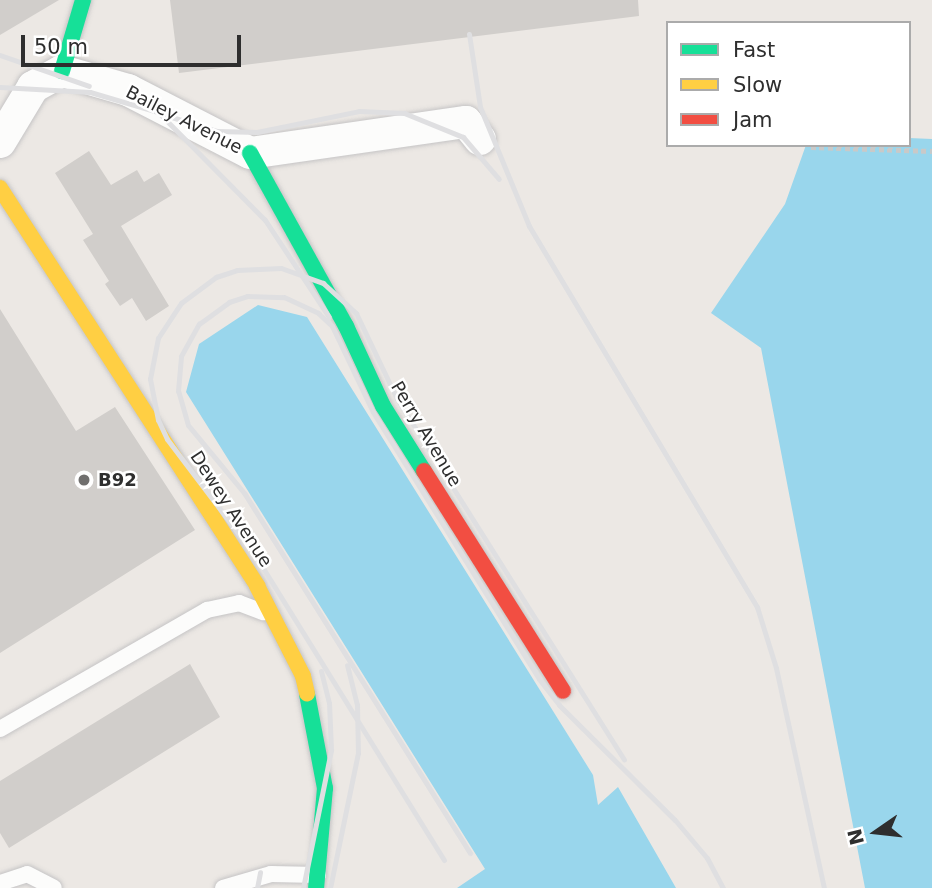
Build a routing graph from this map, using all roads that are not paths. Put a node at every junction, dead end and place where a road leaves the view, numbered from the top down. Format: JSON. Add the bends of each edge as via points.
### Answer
{"nodes":[{"id":1,"x":83,"y":0,"type":"edge"},
{"id":2,"x":61,"y":71,"type":"junction"},
{"id":3,"x":480,"y":139,"type":"dead end"},
{"id":4,"x":0,"y":142,"type":"edge"},
{"id":5,"x":250,"y":153,"type":"junction"},
{"id":6,"x":0,"y":188,"type":"edge"},
{"id":7,"x":275,"y":623,"type":"junction"},
{"id":8,"x":563,"y":691,"type":"dead end"},
{"id":9,"x":0,"y":729,"type":"edge"},
{"id":10,"x":317,"y":881,"type":"edge"},
{"id":11,"x":0,"y":883,"type":"edge"},
{"id":12,"x":54,"y":888,"type":"edge"},
{"id":13,"x":223,"y":888,"type":"edge"}],
"edges":[{"from":1,"to":2,"type":"street"},
{"from":2,"to":4,"type":"street","via":[[33,87]]},
{"from":2,"to":5,"type":"street","name":"Bailey Avenue","via":[[128,90]]},
{"from":3,"to":5,"type":"street","name":"Bailey Avenue","via":[[466,122]]},
{"from":5,"to":8,"type":"street","name":"Perry Avenue","via":[[346,326],[383,406]]},
{"from":6,"to":7,"type":"street","name":"Dewey Avenue","via":[[257,586]]},
{"from":7,"to":9,"type":"lane","via":[[239,603],[207,610]]},
{"from":7,"to":10,"type":"street","name":"Dewey Avenue","via":[[303,676],[318,736],[325,803]]},
{"from":10,"to":13,"type":"lane","via":[[271,874]]},
{"from":11,"to":12,"type":"lane","via":[[27,874]]}]}
